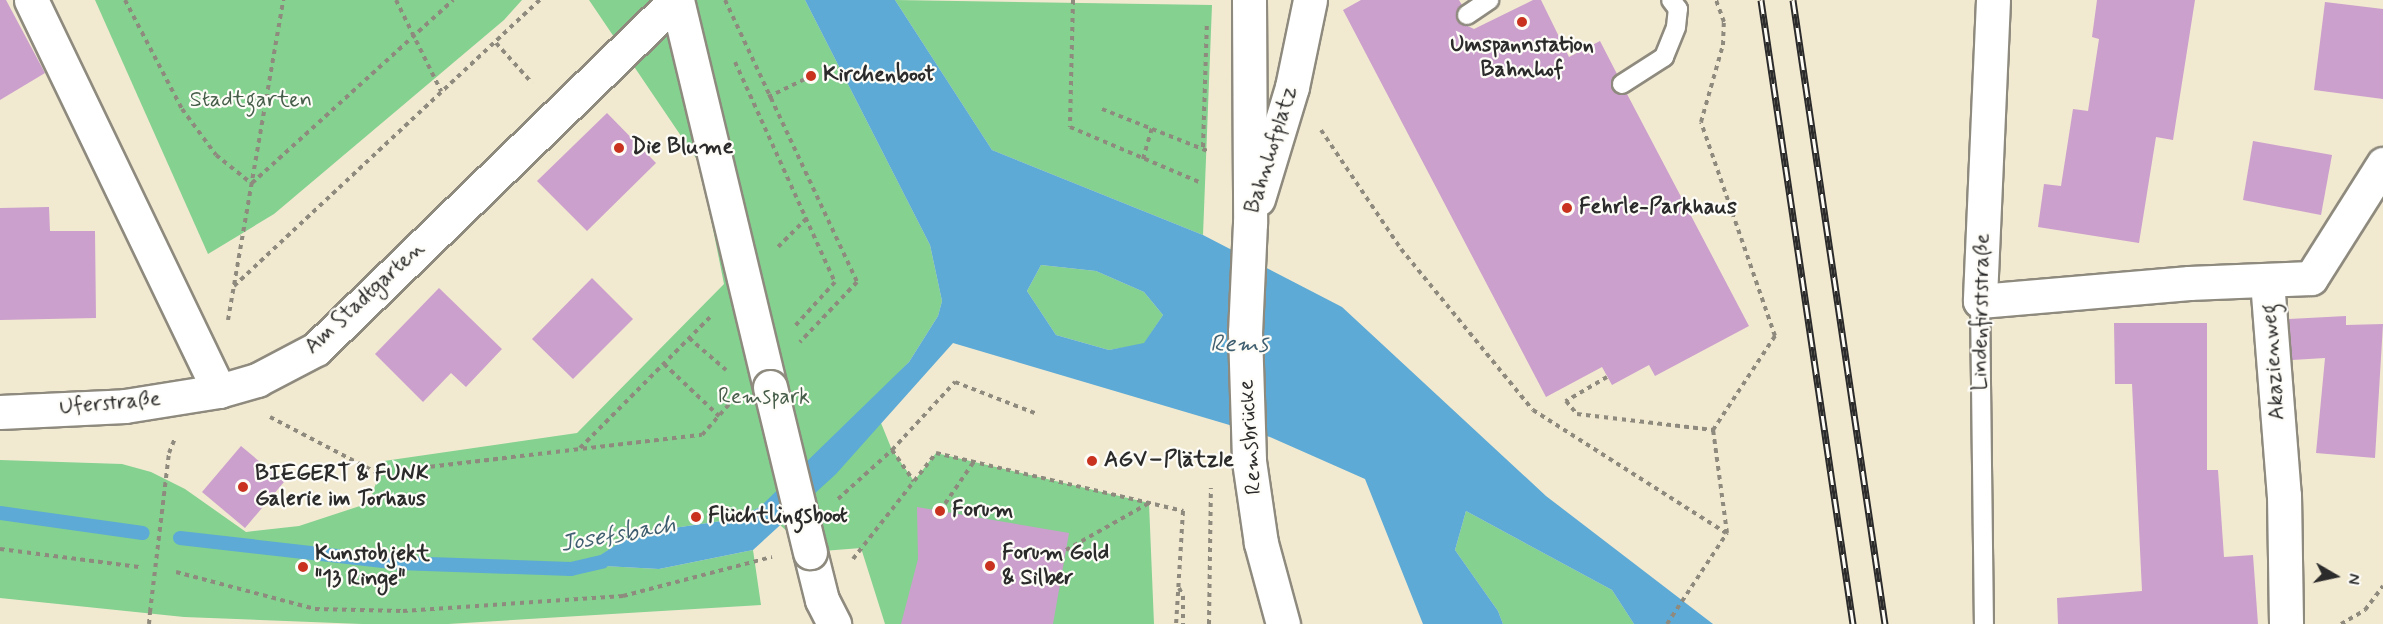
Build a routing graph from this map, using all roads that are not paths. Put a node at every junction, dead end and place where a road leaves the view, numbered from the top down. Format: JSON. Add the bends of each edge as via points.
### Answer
{"nodes":[{"id":1,"x":31,"y":0,"type":"edge"},
{"id":2,"x":676,"y":0,"type":"edge"},
{"id":3,"x":1249,"y":0,"type":"edge"},
{"id":4,"x":1310,"y":0,"type":"edge"},
{"id":5,"x":1489,"y":0,"type":"edge"},
{"id":6,"x":1671,"y":0,"type":"edge"},
{"id":7,"x":1993,"y":0,"type":"edge"},
{"id":8,"x":1467,"y":15,"type":"dead end"},
{"id":9,"x":1622,"y":84,"type":"dead end"},
{"id":10,"x":2383,"y":164,"type":"edge"},
{"id":11,"x":1250,"y":223,"type":"junction"},
{"id":12,"x":2268,"y":281,"type":"junction"},
{"id":13,"x":1980,"y":301,"type":"junction"},
{"id":14,"x":219,"y":391,"type":"junction"},
{"id":15,"x":0,"y":412,"type":"edge"},
{"id":16,"x":834,"y":624,"type":"edge"},
{"id":17,"x":1283,"y":624,"type":"edge"},
{"id":18,"x":1984,"y":624,"type":"edge"},
{"id":19,"x":2286,"y":624,"type":"edge"}],
"edges":[{"from":1,"to":14,"type":"street"},
{"from":2,"to":14,"type":"street","name":"Am Stadtgarten","via":[[316,349],[257,380]]},
{"from":2,"to":16,"type":"street","name":"Am Stadtgarten","bridge":true,"via":[[822,600]]},
{"from":3,"to":11,"type":"street","name":"Bahnhofplatz"},
{"from":4,"to":11,"type":"street","name":"Bahnhofplatz","via":[[1292,87]]},
{"from":5,"to":8,"type":"lane"},
{"from":6,"to":9,"type":"lane","via":[[1678,9],[1676,27],[1664,57]]},
{"from":7,"to":13,"type":"street","name":"Lindenfirststraße"},
{"from":10,"to":12,"type":"street","via":[[2311,278]]},
{"from":11,"to":17,"type":"street","name":"Remsbrücke","via":[[1245,332],[1249,449],[1262,543]]},
{"from":12,"to":13,"type":"street","name":"Akazienweg","via":[[2189,283]]},
{"from":12,"to":19,"type":"street","name":"Akazienweg","via":[[2284,495]]},
{"from":13,"to":18,"type":"lane","name":"Lindenfirststraße"},
{"from":14,"to":15,"type":"street","name":"Uferstraße","via":[[125,406]]}]}
